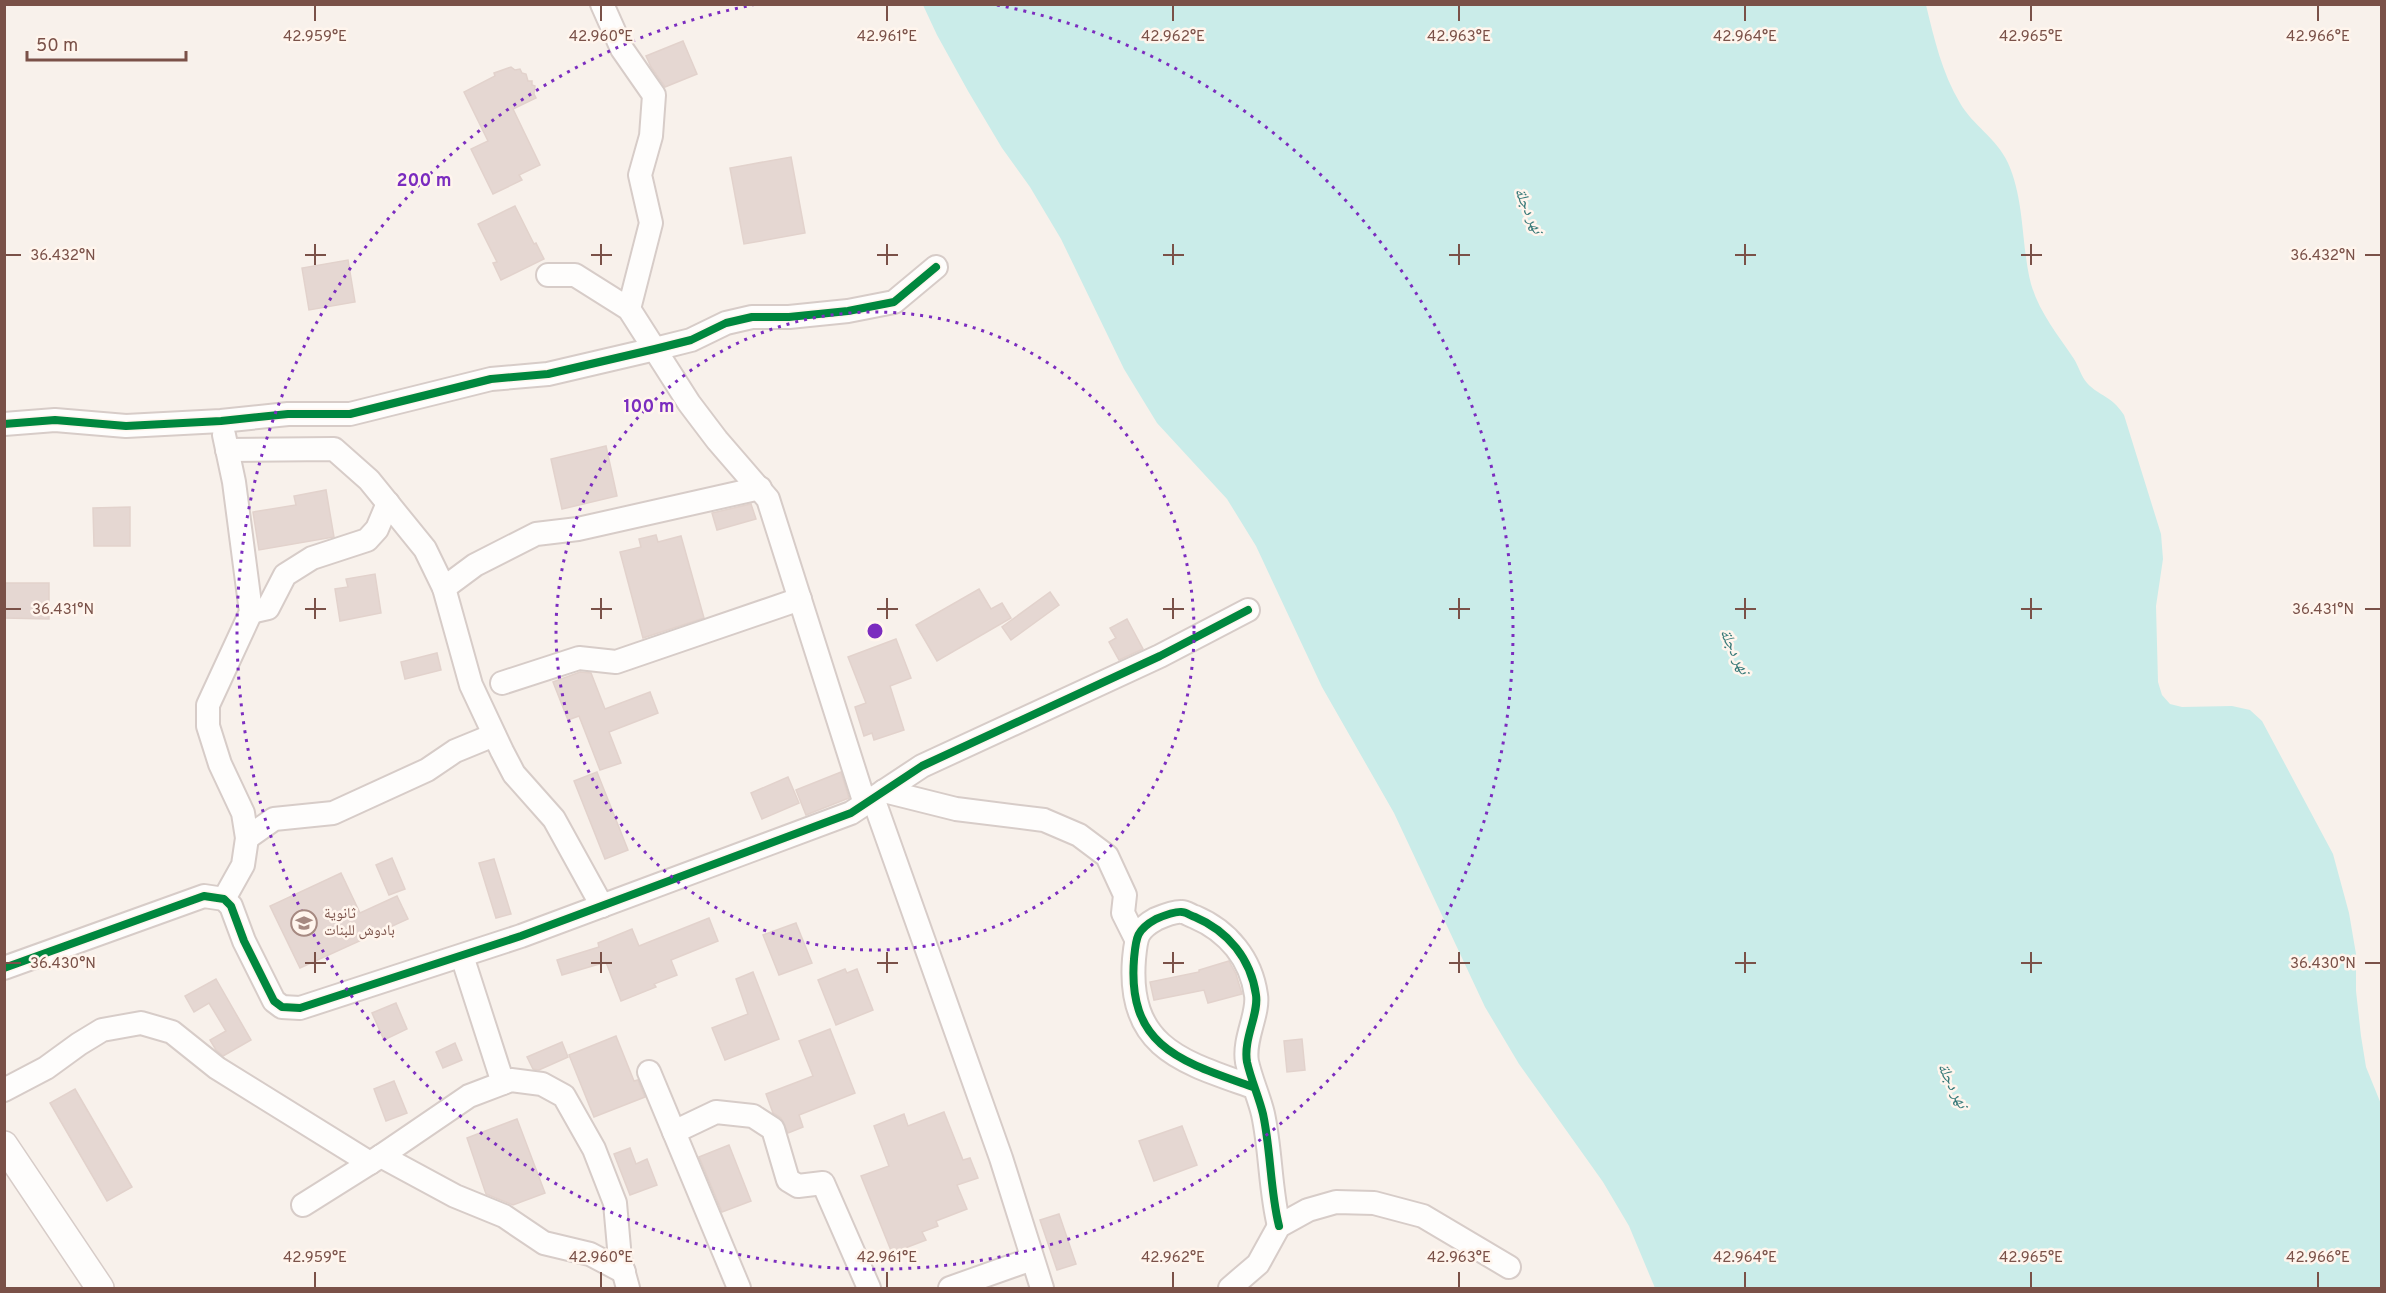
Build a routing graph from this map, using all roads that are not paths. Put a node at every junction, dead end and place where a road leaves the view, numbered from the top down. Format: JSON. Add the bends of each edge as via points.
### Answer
{"nodes":[{"id":1,"x":602,"y":4,"type":"edge"},
{"id":2,"x":936,"y":267,"type":"dead end"},
{"id":3,"x":548,"y":275,"type":"dead end"},
{"id":4,"x":629,"y":309,"type":"junction"},
{"id":5,"x":655,"y":349,"type":"junction"},
{"id":6,"x":221,"y":421,"type":"junction"},
{"id":7,"x":4,"y":424,"type":"edge"},
{"id":8,"x":227,"y":450,"type":"junction"},
{"id":9,"x":760,"y":488,"type":"junction"},
{"id":10,"x":388,"y":504,"type":"junction"},
{"id":11,"x":444,"y":588,"type":"junction"},
{"id":12,"x":800,"y":599,"type":"junction"},
{"id":13,"x":1248,"y":610,"type":"dead end"},
{"id":14,"x":251,"y":612,"type":"junction"},
{"id":15,"x":502,"y":683,"type":"dead end"},
{"id":16,"x":494,"y":735,"type":"junction"},
{"id":17,"x":874,"y":798,"type":"junction"},
{"id":18,"x":247,"y":838,"type":"junction"},
{"id":19,"x":224,"y":899,"type":"junction"},
{"id":20,"x":602,"y":906,"type":"junction"},
{"id":21,"x":1136,"y":939,"type":"junction"},
{"id":22,"x":462,"y":956,"type":"junction"},
{"id":23,"x":4,"y":968,"type":"edge"},
{"id":24,"x":650,"y":1072,"type":"dead end"},
{"id":25,"x":503,"y":1083,"type":"junction"},
{"id":26,"x":1253,"y":1087,"type":"junction"},
{"id":27,"x":4,"y":1090,"type":"edge"},
{"id":28,"x":674,"y":1132,"type":"junction"},
{"id":29,"x":4,"y":1145,"type":"edge"},
{"id":30,"x":376,"y":1160,"type":"junction"},
{"id":31,"x":303,"y":1205,"type":"dead end"},
{"id":32,"x":1279,"y":1226,"type":"junction"},
{"id":33,"x":1032,"y":1259,"type":"junction"},
{"id":34,"x":1509,"y":1267,"type":"dead end"},
{"id":35,"x":626,"y":1280,"type":"edge"},
{"id":36,"x":100,"y":1288,"type":"edge"},
{"id":37,"x":739,"y":1288,"type":"edge"},
{"id":38,"x":869,"y":1288,"type":"edge"},
{"id":39,"x":950,"y":1288,"type":"edge"},
{"id":40,"x":1042,"y":1288,"type":"edge"},
{"id":41,"x":1230,"y":1288,"type":"edge"}],
"edges":[{"from":1,"to":4,"type":"street","via":[[622,49],[654,95],[651,136],[640,175],[651,223]]},
{"from":2,"to":5,"type":"street","via":[[894,302],[789,317],[752,317]]},
{"from":3,"to":4,"type":"street","via":[[575,275]]},
{"from":4,"to":5,"type":"street"},
{"from":5,"to":6,"type":"street","via":[[548,374],[491,378],[350,414],[288,414]]},
{"from":5,"to":9,"type":"street","via":[[717,441]]},
{"from":6,"to":7,"type":"street","via":[[126,426],[55,420]]},
{"from":6,"to":8,"type":"street"},
{"from":8,"to":10,"type":"street","via":[[334,449],[369,480]]},
{"from":8,"to":14,"type":"street"},
{"from":9,"to":11,"type":"street","via":[[578,529],[536,534],[475,565]]},
{"from":9,"to":12,"type":"street","via":[[768,499]]},
{"from":10,"to":11,"type":"street","via":[[425,549]]},
{"from":10,"to":14,"type":"street","via":[[377,529],[367,540],[312,558],[285,575],[267,608]]},
{"from":11,"to":16,"type":"street","via":[[471,686]]},
{"from":12,"to":15,"type":"street","via":[[616,662],[579,658]]},
{"from":12,"to":17,"type":"street"},
{"from":13,"to":17,"type":"street","via":[[1160,656],[922,766]]},
{"from":14,"to":18,"type":"street","via":[[208,705],[208,726],[220,764],[243,813]]},
{"from":16,"to":18,"type":"street","via":[[333,813],[274,819]]},
{"from":16,"to":20,"type":"street","via":[[514,774],[554,819]]},
{"from":17,"to":20,"type":"street","via":[[851,813]]},
{"from":17,"to":21,"type":"street","via":[[1044,820],[1078,835],[1107,856],[1125,895],[1123,913]]},
{"from":17,"to":33,"type":"street","via":[[1001,1158]]},
{"from":18,"to":19,"type":"street","via":[[243,865]]},
{"from":19,"to":22,"type":"street","via":[[231,906],[274,1001],[282,1007],[300,1008]]},
{"from":19,"to":23,"type":"street","via":[[204,896]]},
{"from":20,"to":22,"type":"street"},
{"from":21,"to":26,"type":"street","via":[[1134,993],[1141,1019],[1153,1038],[1203,1068]]},
{"from":21,"to":26,"type":"street","via":[[1142,927],[1162,916],[1182,912],[1207,922],[1236,946],[1249,969],[1257,997],[1246,1059]]},
{"from":22,"to":25,"type":"street"},
{"from":24,"to":28,"type":"street"},
{"from":25,"to":30,"type":"street","via":[[469,1096]]},
{"from":25,"to":35,"type":"street","via":[[511,1080],[542,1084],[564,1096],[594,1149],[615,1203]]},
{"from":26,"to":32,"type":"street","via":[[1263,1113]]},
{"from":27,"to":30,"type":"street","via":[[102,1030],[141,1023],[172,1032],[218,1068]]},
{"from":28,"to":37,"type":"street"},
{"from":28,"to":38,"type":"street","via":[[716,1112],[753,1116],[773,1129],[788,1180],[798,1186],[823,1183]]},
{"from":29,"to":36,"type":"street"},
{"from":30,"to":31,"type":"street"},
{"from":30,"to":35,"type":"street","via":[[504,1216],[544,1243],[590,1254]]},
{"from":32,"to":34,"type":"street","via":[[1308,1210],[1336,1202],[1374,1203],[1423,1216]]},
{"from":32,"to":41,"type":"street","via":[[1258,1264]]},
{"from":33,"to":39,"type":"street"},
{"from":33,"to":40,"type":"street"}]}
